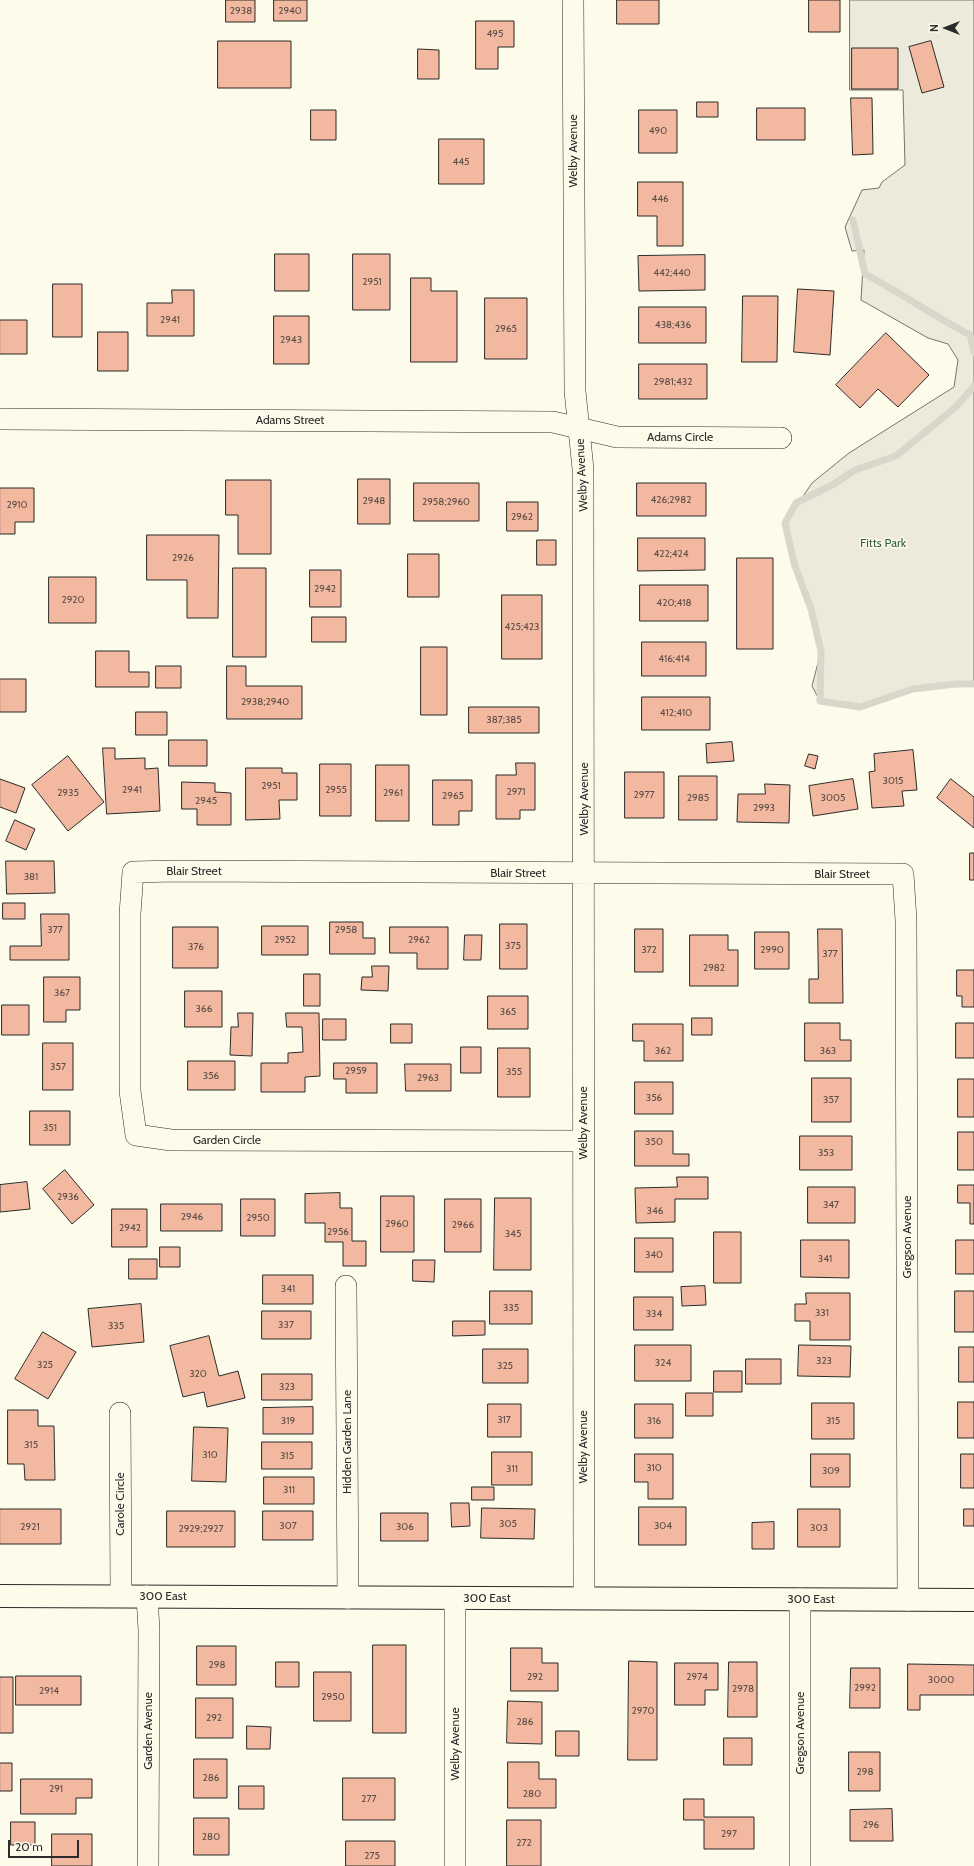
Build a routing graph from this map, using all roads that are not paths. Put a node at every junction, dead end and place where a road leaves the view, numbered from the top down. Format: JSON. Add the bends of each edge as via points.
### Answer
{"nodes":[{"id":1,"x":573,"y":0,"type":"edge"},
{"id":2,"x":0,"y":419,"type":"edge"},
{"id":3,"x":579,"y":429,"type":"junction"},
{"id":4,"x":781,"y":438,"type":"dead end"},
{"id":5,"x":133,"y":872,"type":"joint"},
{"id":6,"x":584,"y":873,"type":"junction"},
{"id":7,"x":903,"y":874,"type":"joint"},
{"id":8,"x":583,"y":1141,"type":"junction"},
{"id":9,"x":346,"y":1286,"type":"dead end"},
{"id":10,"x":120,"y":1413,"type":"dead end"},
{"id":11,"x":0,"y":1596,"type":"edge"},
{"id":12,"x":121,"y":1596,"type":"junction"},
{"id":13,"x":147,"y":1596,"type":"junction"},
{"id":14,"x":348,"y":1598,"type":"junction"},
{"id":15,"x":455,"y":1598,"type":"junction"},
{"id":16,"x":584,"y":1598,"type":"junction"},
{"id":17,"x":800,"y":1599,"type":"junction"},
{"id":18,"x":908,"y":1600,"type":"junction"},
{"id":19,"x":974,"y":1600,"type":"edge"},
{"id":20,"x":148,"y":1866,"type":"edge"},
{"id":21,"x":455,"y":1866,"type":"edge"},
{"id":22,"x":800,"y":1866,"type":"edge"}],
"edges":[{"from":1,"to":3,"type":"street","name":"Welby Avenue","via":[[575,391]]},
{"from":2,"to":3,"type":"street","name":"Adams Street","via":[[553,422]]},
{"from":3,"to":4,"type":"street","name":"Adams Circle","via":[[617,437]]},
{"from":3,"to":6,"type":"street","name":"Welby Avenue","via":[[583,469]]},
{"from":5,"to":6,"type":"street","name":"Blair Street"},
{"from":5,"to":8,"type":"street","name":"Garden Circle","via":[[130,914],[130,1091],[136,1135],[170,1140]]},
{"from":6,"to":7,"type":"street","name":"Blair Street"},
{"from":6,"to":8,"type":"street","name":"Welby Avenue"},
{"from":7,"to":18,"type":"street","name":"Gregson Avenue","via":[[906,920]]},
{"from":8,"to":16,"type":"street","name":"Welby Avenue"},
{"from":9,"to":14,"type":"street","name":"Hidden Garden Lane"},
{"from":10,"to":12,"type":"street","name":"Carole Circle"},
{"from":11,"to":12,"type":"street","name":"300 East"},
{"from":12,"to":13,"type":"street","name":"300 East"},
{"from":13,"to":14,"type":"street","name":"300 East"},
{"from":13,"to":20,"type":"street","name":"Garden Avenue"},
{"from":14,"to":15,"type":"street","name":"300 East"},
{"from":15,"to":16,"type":"street","name":"300 East"},
{"from":15,"to":21,"type":"street","name":"Welby Avenue"},
{"from":16,"to":17,"type":"street","name":"300 East"},
{"from":17,"to":18,"type":"street","name":"300 East"},
{"from":17,"to":22,"type":"street","name":"Gregson Avenue"},
{"from":18,"to":19,"type":"street","name":"300 East"}]}
